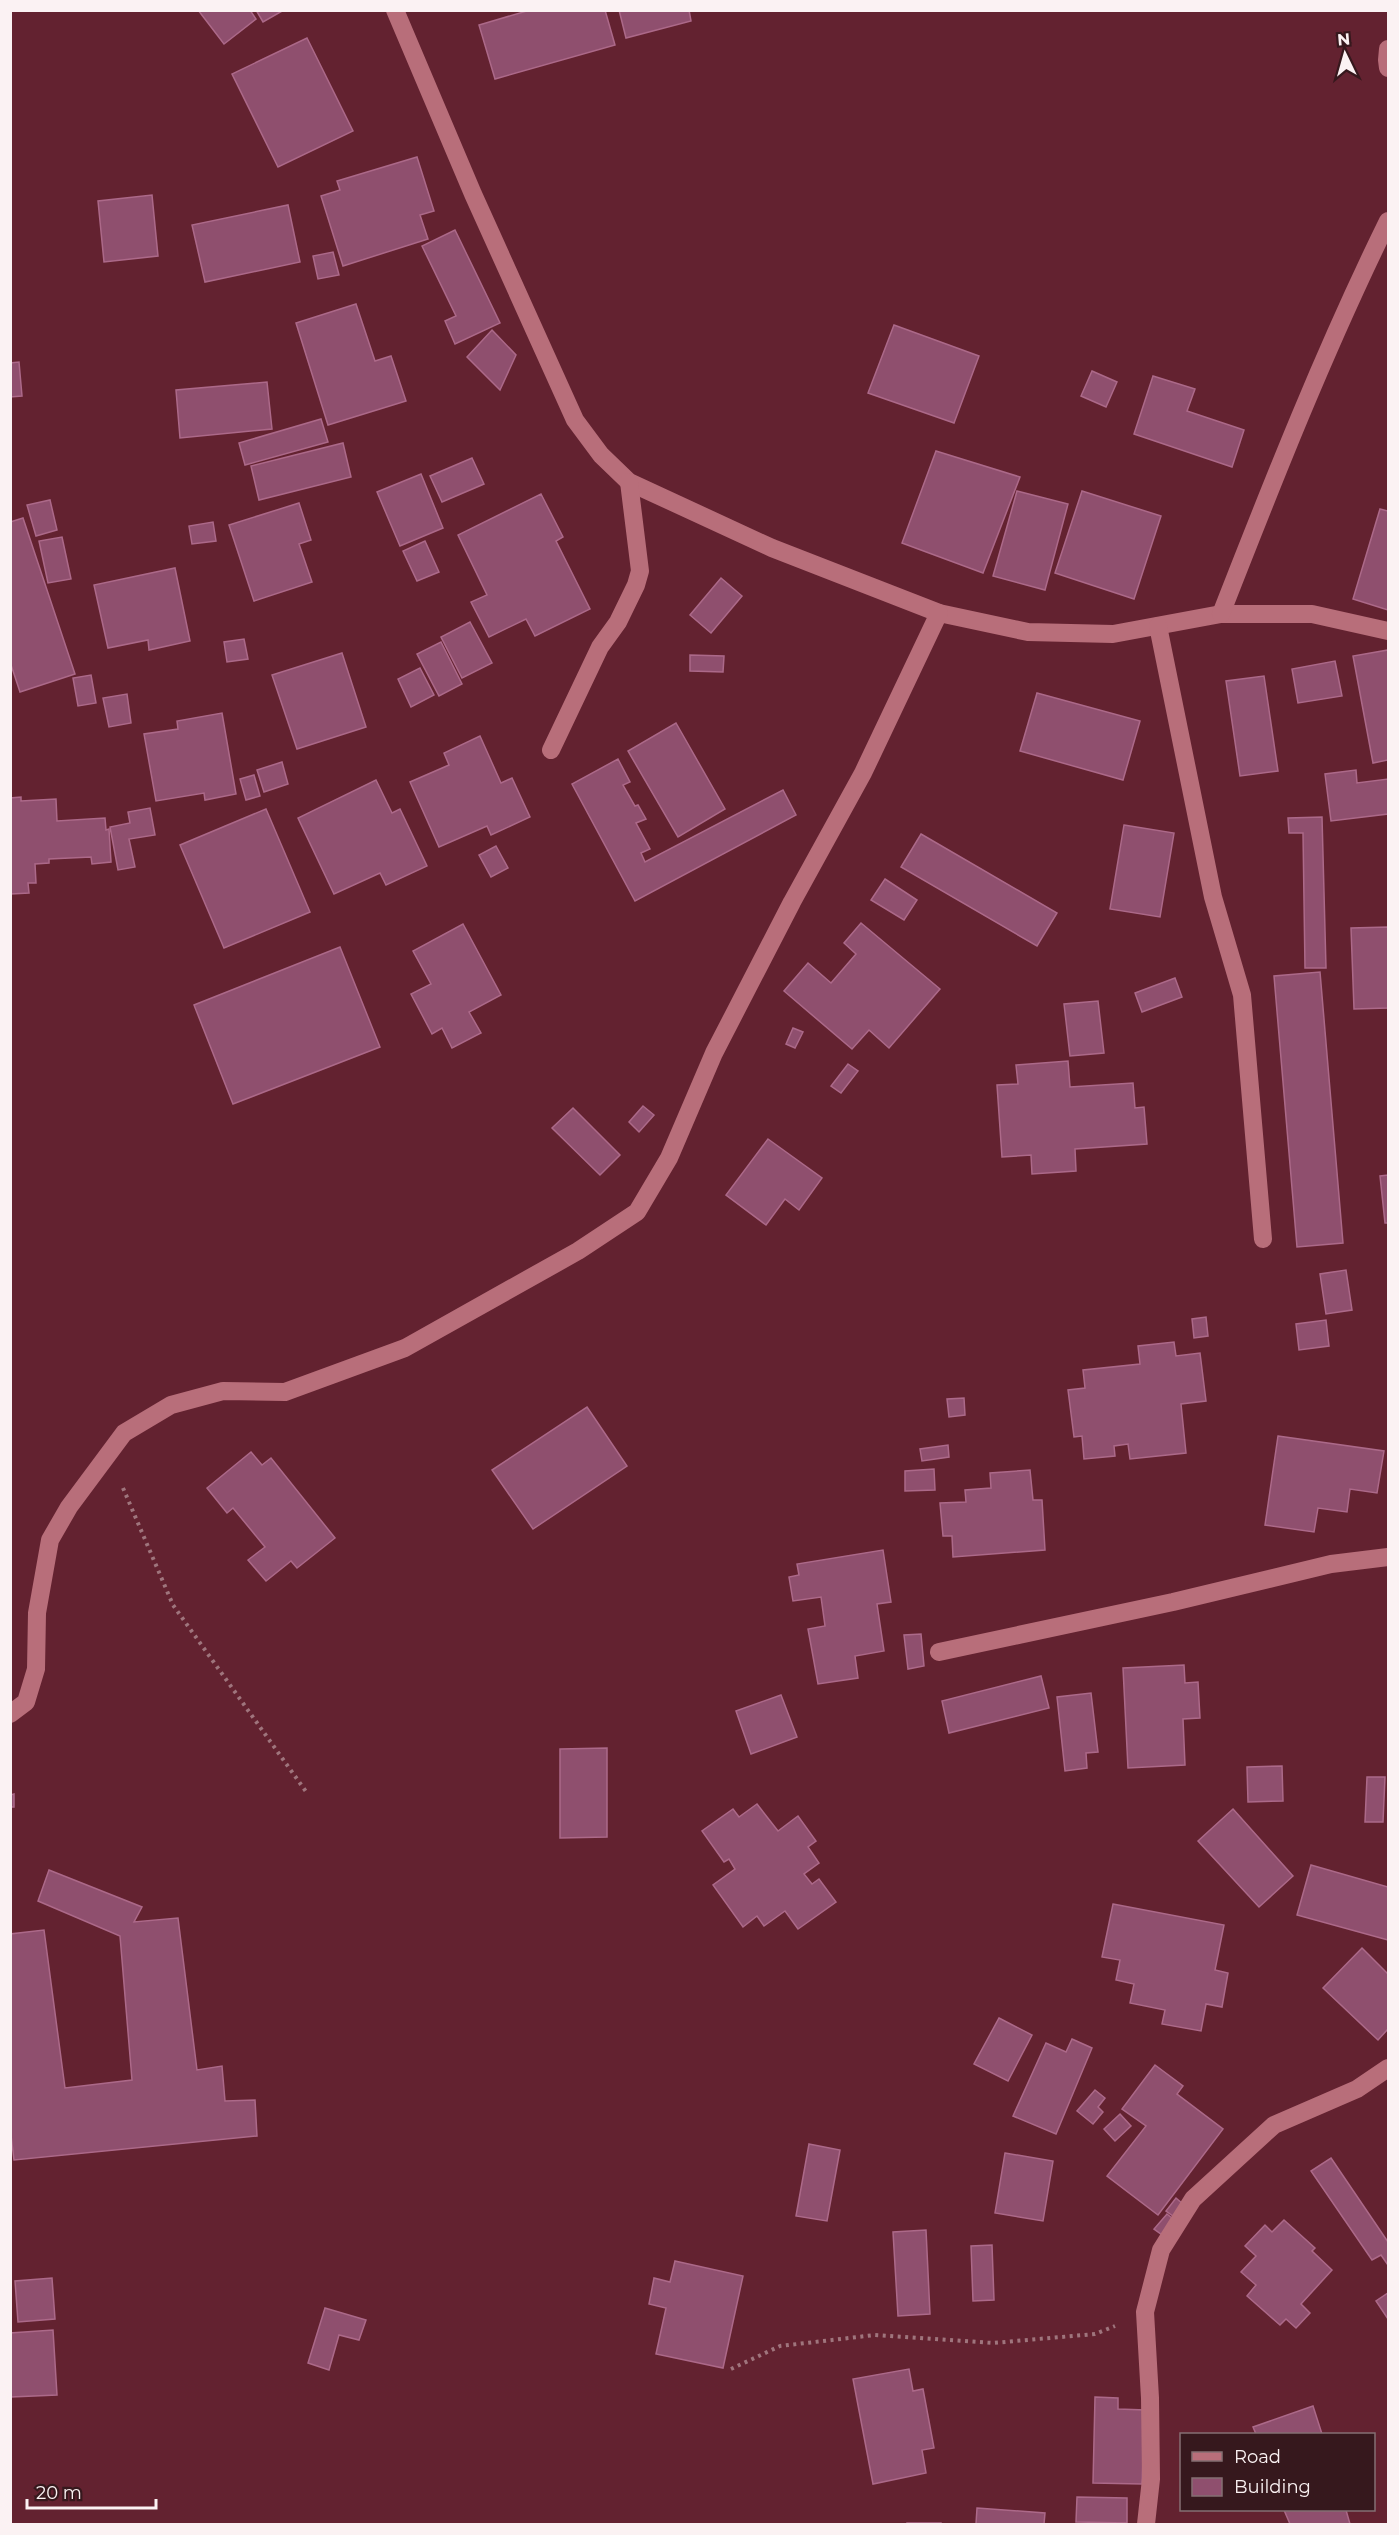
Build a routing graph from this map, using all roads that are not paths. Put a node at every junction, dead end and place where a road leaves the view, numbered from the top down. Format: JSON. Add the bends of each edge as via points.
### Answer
{"nodes":[{"id":1,"x":395,"y":10,"type":"edge"},
{"id":2,"x":1389,"y":50,"type":"edge"},
{"id":3,"x":1389,"y":68,"type":"edge"},
{"id":4,"x":1389,"y":221,"type":"edge"},
{"id":5,"x":629,"y":482,"type":"junction"},
{"id":6,"x":939,"y":613,"type":"junction"},
{"id":7,"x":1221,"y":614,"type":"junction"},
{"id":8,"x":1158,"y":626,"type":"junction"},
{"id":9,"x":1389,"y":631,"type":"edge"},
{"id":10,"x":550,"y":750,"type":"dead end"},
{"id":11,"x":1263,"y":1239,"type":"dead end"},
{"id":12,"x":1389,"y":1557,"type":"edge"},
{"id":13,"x":939,"y":1652,"type":"dead end"},
{"id":14,"x":10,"y":1714,"type":"edge"},
{"id":15,"x":1389,"y":2068,"type":"edge"},
{"id":16,"x":1146,"y":2524,"type":"edge"}],
"edges":[{"from":1,"to":5,"type":"street","via":[[575,420],[601,455]]},
{"from":2,"to":3,"type":"street"},
{"from":4,"to":7,"type":"street","via":[[1355,289],[1278,469]]},
{"from":5,"to":6,"type":"street","via":[[772,548]]},
{"from":5,"to":10,"type":"street","via":[[640,571],[636,585],[618,622],[600,647]]},
{"from":6,"to":8,"type":"street","via":[[1028,632],[1113,634]]},
{"from":6,"to":14,"type":"street","via":[[863,773],[714,1053],[669,1158],[637,1212],[578,1251],[405,1348],[285,1392],[223,1391],[171,1405],[124,1433],[69,1507],[50,1540],[39,1602],[36,1669],[26,1702]]},
{"from":7,"to":8,"type":"street"},
{"from":7,"to":9,"type":"street","via":[[1312,614]]},
{"from":8,"to":11,"type":"street","via":[[1213,897],[1242,995]]},
{"from":12,"to":13,"type":"street","via":[[1332,1564]]},
{"from":15,"to":16,"type":"street","via":[[1357,2089],[1274,2125],[1193,2199],[1161,2250],[1145,2312],[1151,2479]]}]}
